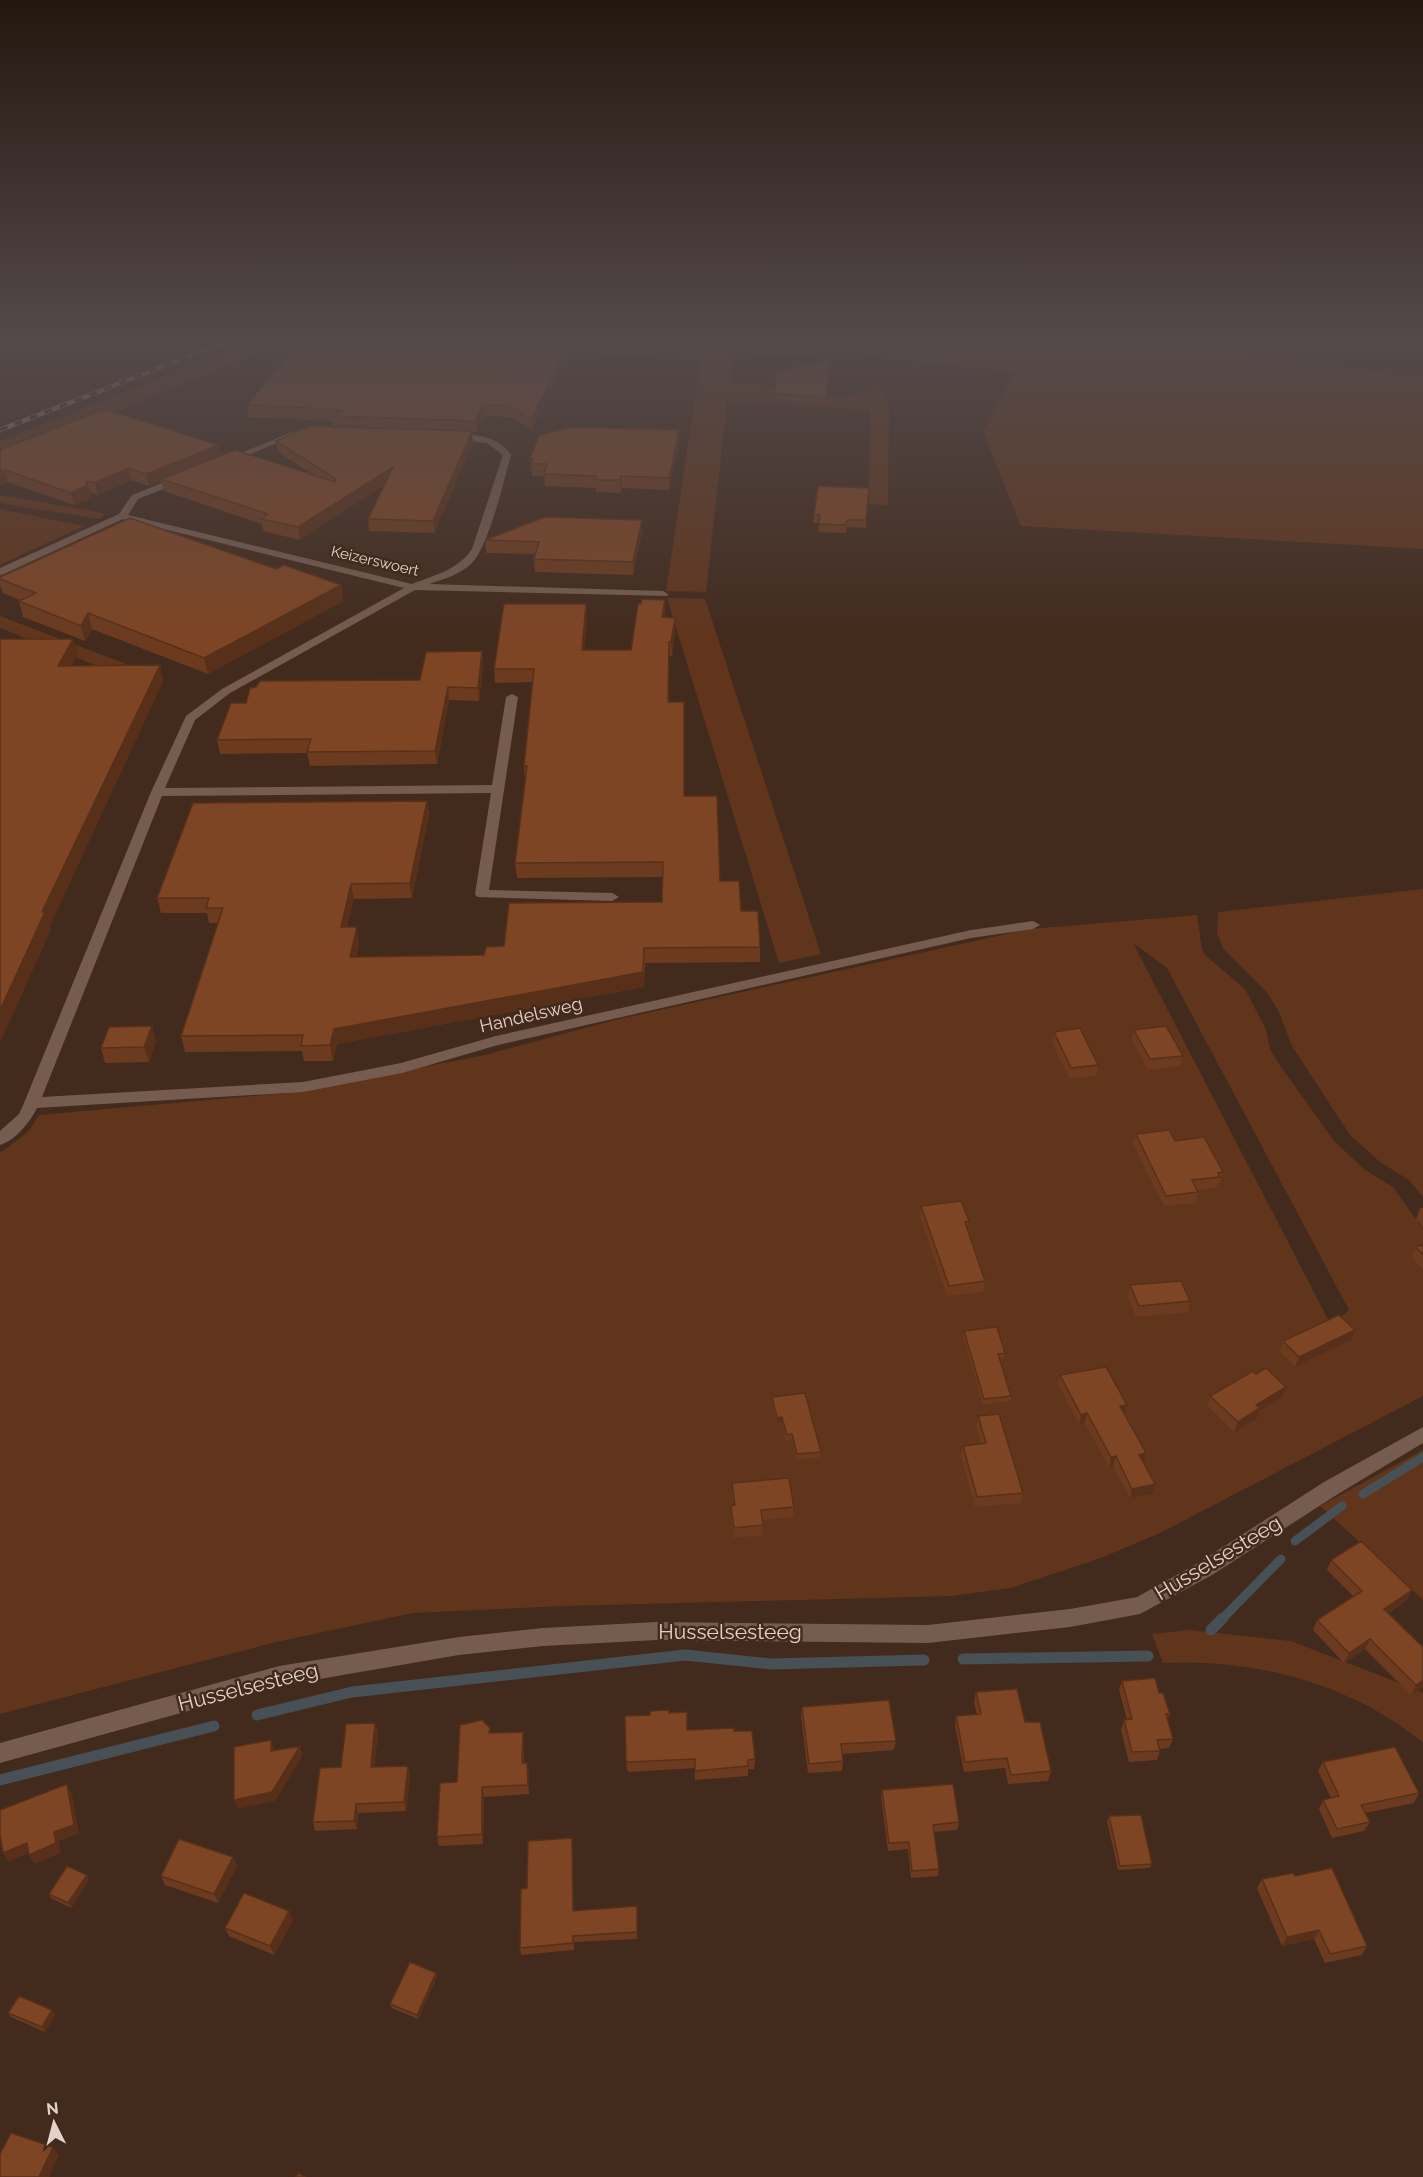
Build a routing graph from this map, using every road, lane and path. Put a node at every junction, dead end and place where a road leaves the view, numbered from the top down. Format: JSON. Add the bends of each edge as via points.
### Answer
{"nodes":[{"id":1,"x":280,"y":442,"type":"edge"},
{"id":2,"x":495,"y":442,"type":"edge"},
{"id":3,"x":220,"y":464,"type":"edge"},
{"id":4,"x":188,"y":476,"type":"edge"},
{"id":5,"x":122,"y":516,"type":"junction"},
{"id":6,"x":0,"y":572,"type":"edge"},
{"id":7,"x":413,"y":587,"type":"junction"},
{"id":8,"x":663,"y":594,"type":"dead end"},
{"id":9,"x":512,"y":697,"type":"dead end"},
{"id":10,"x":496,"y":789,"type":"junction"},
{"id":11,"x":157,"y":792,"type":"junction"},
{"id":12,"x":612,"y":897,"type":"dead end"},
{"id":13,"x":1033,"y":925,"type":"dead end"},
{"id":14,"x":32,"y":1103,"type":"junction"},
{"id":15,"x":0,"y":1140,"type":"edge"},
{"id":16,"x":1423,"y":1434,"type":"edge"},
{"id":17,"x":0,"y":1753,"type":"edge"}],
"edges":[{"from":1,"to":3,"type":"street"},
{"from":2,"to":7,"type":"street","via":[[507,455],[477,549],[455,571]]},
{"from":4,"to":5,"type":"street","via":[[135,497]]},
{"from":5,"to":6,"type":"street"},
{"from":5,"to":7,"type":"street","name":"Keizerswoert"},
{"from":7,"to":8,"type":"street","name":"Keizerswoert"},
{"from":7,"to":11,"type":"street","via":[[206,704],[190,718]]},
{"from":9,"to":10,"type":"street"},
{"from":10,"to":11,"type":"street"},
{"from":10,"to":12,"type":"street","via":[[482,894]]},
{"from":11,"to":14,"type":"street"},
{"from":13,"to":14,"type":"street","name":"Handelsweg","via":[[971,934],[496,1041],[402,1068],[303,1087]]},
{"from":14,"to":15,"type":"street","via":[[25,1117]]},
{"from":16,"to":17,"type":"street","name":"Husselsesteeg","via":[[1140,1605],[1070,1618],[928,1634],[657,1631],[459,1646],[279,1676]]}]}
